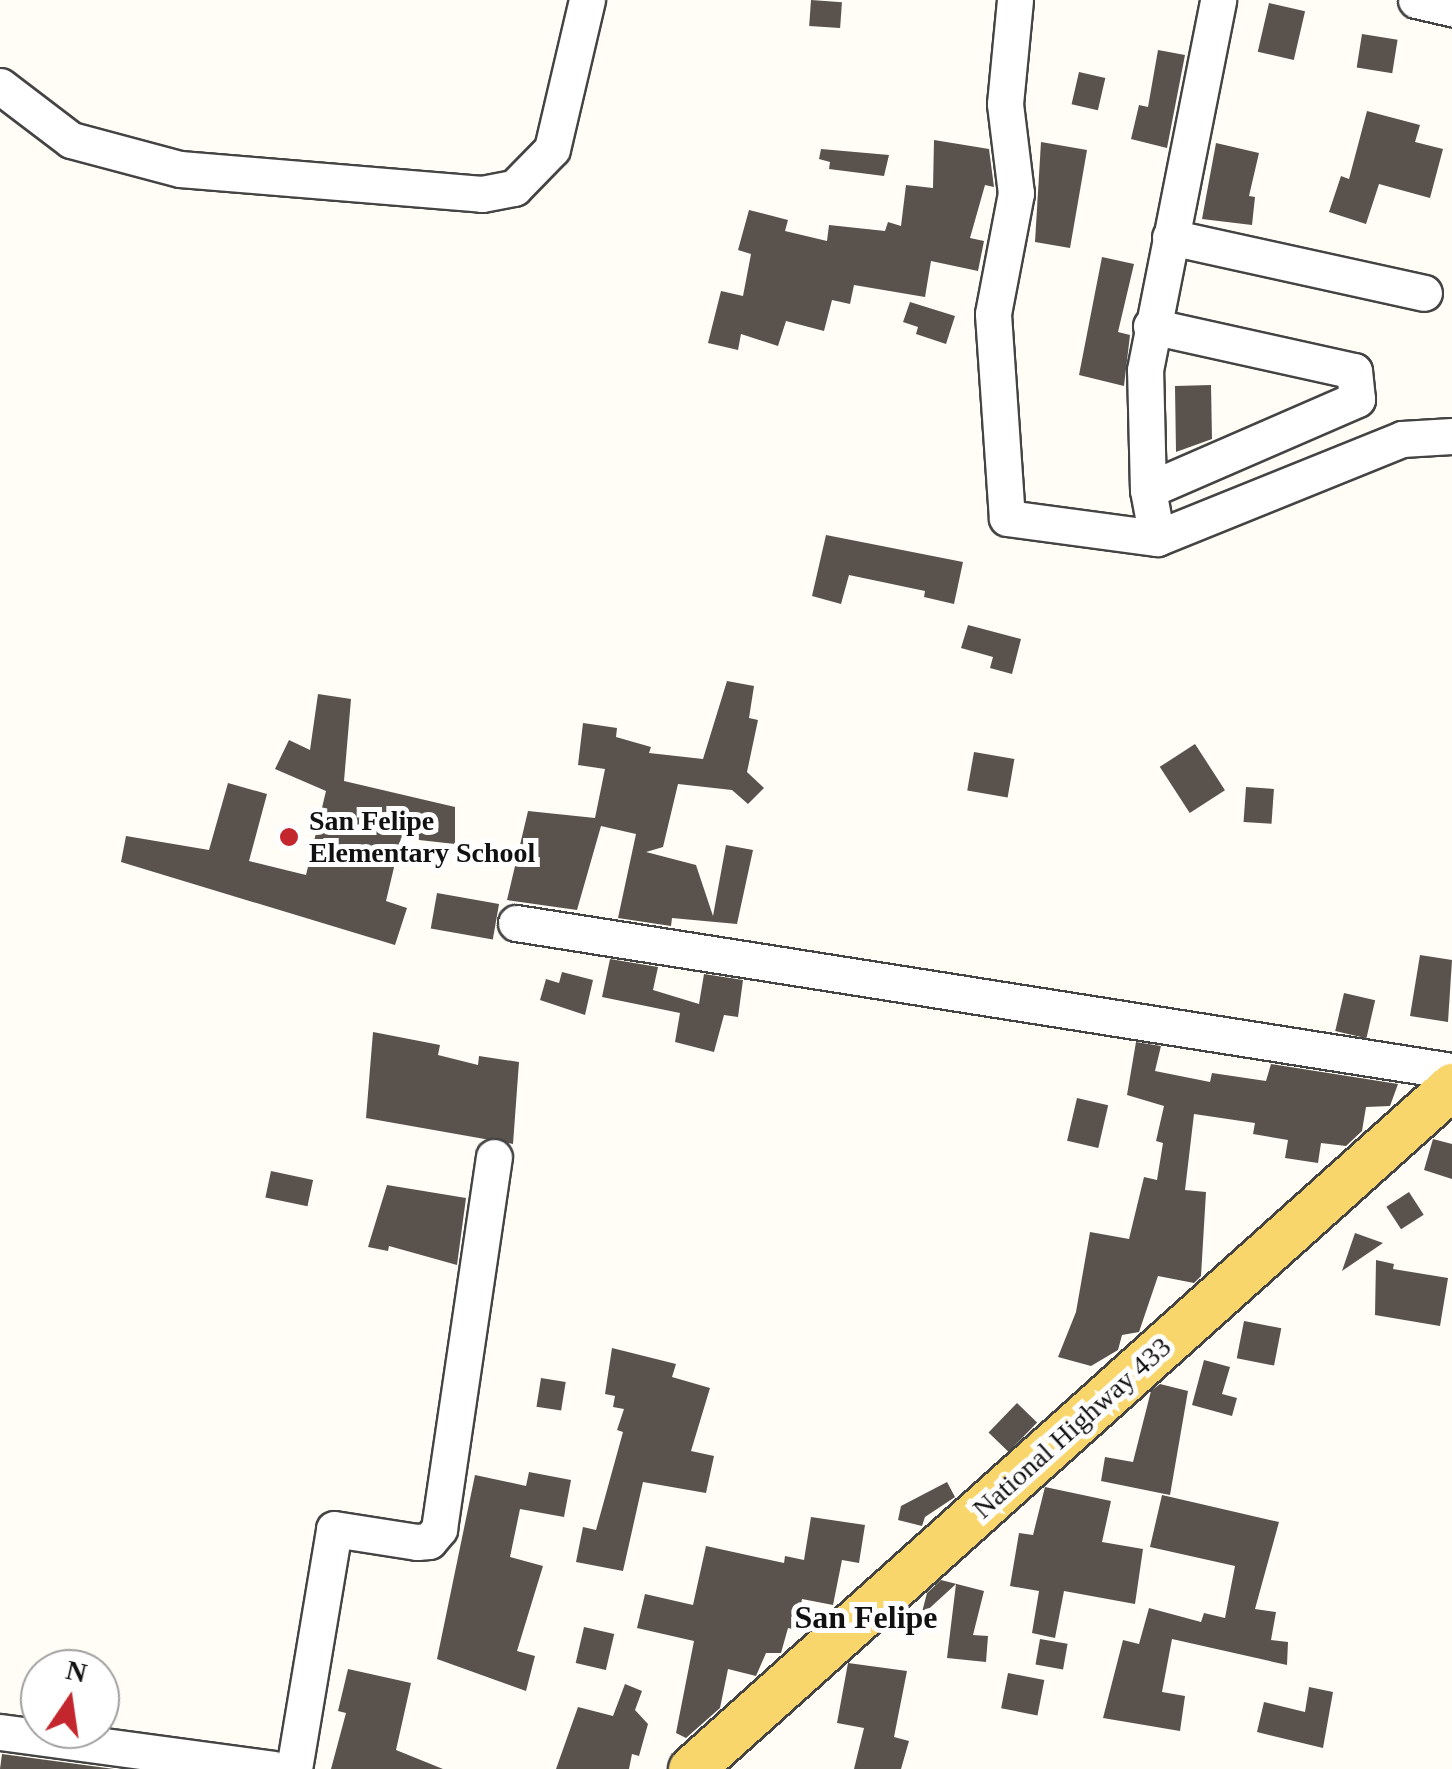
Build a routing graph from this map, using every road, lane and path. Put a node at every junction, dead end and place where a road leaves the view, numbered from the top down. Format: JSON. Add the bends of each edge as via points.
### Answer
{"nodes":[{"id":1,"x":587,"y":0,"type":"edge"},
{"id":2,"x":1014,"y":0,"type":"edge"},
{"id":3,"x":1218,"y":0,"type":"edge"},
{"id":4,"x":1416,"y":0,"type":"edge"},
{"id":5,"x":1452,"y":8,"type":"edge"},
{"id":6,"x":0,"y":86,"type":"edge"},
{"id":7,"x":1170,"y":238,"type":"junction"},
{"id":8,"x":1424,"y":292,"type":"dead end"},
{"id":9,"x":1150,"y":326,"type":"junction"},
{"id":10,"x":1452,"y":436,"type":"edge"},
{"id":11,"x":1148,"y":490,"type":"junction"},
{"id":12,"x":1157,"y":538,"type":"junction"},
{"id":13,"x":516,"y":923,"type":"dead end"},
{"id":14,"x":1452,"y":1071,"type":"edge"},
{"id":15,"x":1452,"y":1086,"type":"edge"},
{"id":16,"x":494,"y":1157,"type":"dead end"},
{"id":17,"x":0,"y":1732,"type":"edge"},
{"id":18,"x":272,"y":1769,"type":"edge"},
{"id":19,"x":294,"y":1769,"type":"edge"},
{"id":20,"x":691,"y":1769,"type":"edge"}],
"edges":[{"from":1,"to":6,"type":"street","via":[[552,149],[514,188],[482,194],[180,169],[71,140]]},
{"from":2,"to":12,"type":"street","via":[[1005,104],[1016,193],[993,314],[1007,518]]},
{"from":3,"to":7,"type":"street"},
{"from":4,"to":5,"type":"street"},
{"from":7,"to":8,"type":"street"},
{"from":7,"to":9,"type":"street"},
{"from":9,"to":11,"type":"street"},
{"from":9,"to":11,"type":"street","via":[[1354,371],[1357,400]]},
{"from":10,"to":12,"type":"street","via":[[1402,439]]},
{"from":11,"to":12,"type":"street"},
{"from":13,"to":14,"type":"street"},
{"from":15,"to":20,"type":"main road","name":"National Highway 433"},
{"from":16,"to":19,"type":"street","via":[[439,1529],[429,1542],[417,1542],[334,1528]]},
{"from":17,"to":18,"type":"street"}]}
